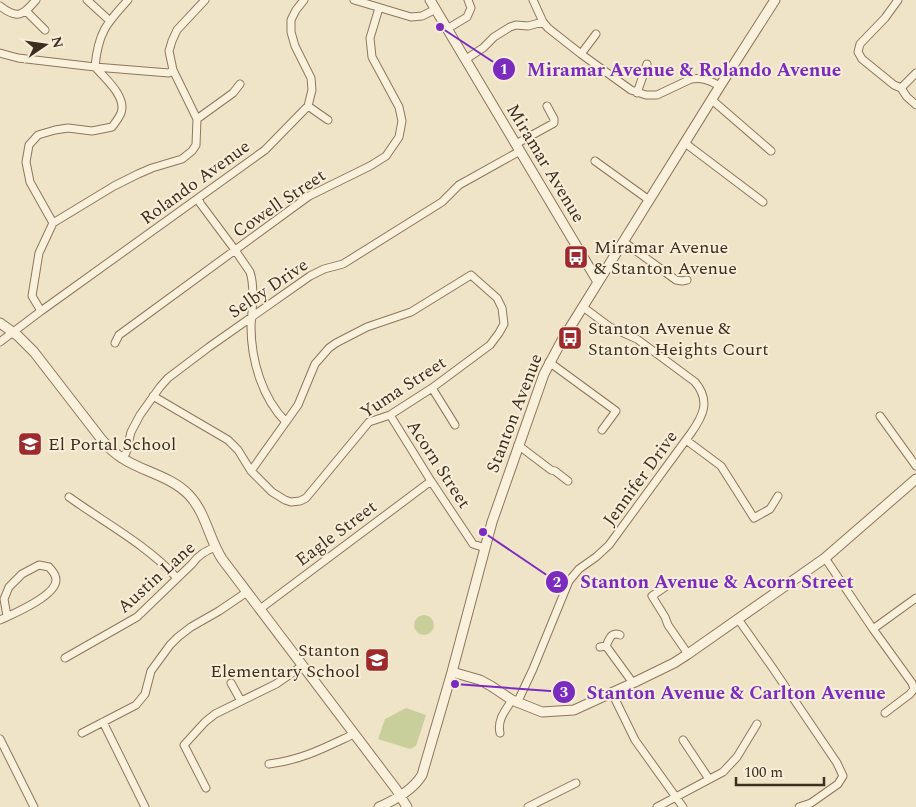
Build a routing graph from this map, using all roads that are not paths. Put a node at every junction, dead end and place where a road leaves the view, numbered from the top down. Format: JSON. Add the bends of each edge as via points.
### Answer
{"nodes":[{"id":1,"x":36,"y":0,"type":"edge"},
{"id":2,"x":87,"y":0,"type":"edge"},
{"id":3,"x":128,"y":0,"type":"edge"},
{"id":4,"x":205,"y":0,"type":"edge"},
{"id":5,"x":304,"y":0,"type":"edge"},
{"id":6,"x":354,"y":0,"type":"edge"},
{"id":7,"x":430,"y":0,"type":"edge"},
{"id":8,"x":468,"y":0,"type":"edge"},
{"id":9,"x":533,"y":0,"type":"edge"},
{"id":10,"x":775,"y":0,"type":"edge"},
{"id":11,"x":898,"y":0,"type":"edge"},
{"id":12,"x":435,"y":4,"type":"edge"},
{"id":13,"x":0,"y":6,"type":"edge"},
{"id":14,"x":379,"y":8,"type":"junction"},
{"id":15,"x":26,"y":12,"type":"junction"},
{"id":16,"x":110,"y":21,"type":"junction"},
{"id":17,"x":542,"y":22,"type":"junction"},
{"id":18,"x":447,"y":29,"type":"junction"},
{"id":19,"x":45,"y":30,"type":"dead end"},
{"id":20,"x":596,"y":34,"type":"dead end"},
{"id":21,"x":0,"y":53,"type":"edge"},
{"id":22,"x":580,"y":54,"type":"junction"},
{"id":23,"x":466,"y":59,"type":"junction"},
{"id":24,"x":647,"y":64,"type":"dead end"},
{"id":25,"x":95,"y":67,"type":"junction"},
{"id":26,"x":174,"y":70,"type":"junction"},
{"id":27,"x":916,"y":73,"type":"edge"},
{"id":28,"x":240,"y":84,"type":"dead end"},
{"id":29,"x":720,"y":86,"type":"junction"},
{"id":30,"x":901,"y":88,"type":"junction"},
{"id":31,"x":637,"y":93,"type":"junction"},
{"id":32,"x":712,"y":100,"type":"junction"},
{"id":33,"x":916,"y":104,"type":"edge"},
{"id":34,"x":308,"y":106,"type":"junction"},
{"id":35,"x":547,"y":106,"type":"dead end"},
{"id":36,"x":197,"y":119,"type":"junction"},
{"id":37,"x":328,"y":120,"type":"dead end"},
{"id":38,"x":685,"y":143,"type":"junction"},
{"id":39,"x":518,"y":148,"type":"junction"},
{"id":40,"x":770,"y":151,"type":"dead end"},
{"id":41,"x":595,"y":161,"type":"dead end"},
{"id":42,"x":199,"y":198,"type":"junction"},
{"id":43,"x":649,"y":200,"type":"junction"},
{"id":44,"x":763,"y":202,"type":"dead end"},
{"id":45,"x":53,"y":223,"type":"junction"},
{"id":46,"x":624,"y":242,"type":"junction"},
{"id":47,"x":236,"y":250,"type":"junction"},
{"id":48,"x":687,"y":280,"type":"dead end"},
{"id":49,"x":598,"y":282,"type":"junction"},
{"id":50,"x":582,"y":307,"type":"junction"},
{"id":51,"x":41,"y":311,"type":"junction"},
{"id":52,"x":252,"y":316,"type":"junction"},
{"id":53,"x":0,"y":323,"type":"edge"},
{"id":54,"x":14,"y":332,"type":"junction"},
{"id":55,"x":0,"y":342,"type":"edge"},
{"id":56,"x":115,"y":343,"type":"dead end"},
{"id":57,"x":549,"y":362,"type":"junction"},
{"id":58,"x":432,"y":388,"type":"junction"},
{"id":59,"x":152,"y":396,"type":"junction"},
{"id":60,"x":390,"y":415,"type":"junction"},
{"id":61,"x":880,"y":416,"type":"dead end"},
{"id":62,"x":286,"y":422,"type":"junction"},
{"id":63,"x":455,"y":424,"type":"dead end"},
{"id":64,"x":602,"y":430,"type":"dead end"},
{"id":65,"x":686,"y":440,"type":"junction"},
{"id":66,"x":518,"y":445,"type":"junction"},
{"id":67,"x":122,"y":458,"type":"junction"},
{"id":68,"x":916,"y":466,"type":"edge"},
{"id":69,"x":251,"y":471,"type":"junction"},
{"id":70,"x":916,"y":479,"type":"edge"},
{"id":71,"x":431,"y":481,"type":"junction"},
{"id":72,"x":568,"y":481,"type":"dead end"},
{"id":73,"x":778,"y":496,"type":"dead end"},
{"id":74,"x":69,"y":497,"type":"dead end"},
{"id":75,"x":215,"y":547,"type":"junction"},
{"id":76,"x":485,"y":548,"type":"junction"},
{"id":77,"x":825,"y":558,"type":"junction"},
{"id":78,"x":177,"y":578,"type":"junction"},
{"id":79,"x":665,"y":587,"type":"dead end"},
{"id":80,"x":247,"y":592,"type":"junction"},
{"id":81,"x":916,"y":598,"type":"edge"},
{"id":82,"x":260,"y":609,"type":"junction"},
{"id":83,"x":7,"y":616,"type":"junction"},
{"id":84,"x":738,"y":619,"type":"junction"},
{"id":85,"x":0,"y":620,"type":"edge"},
{"id":86,"x":873,"y":629,"type":"junction"},
{"id":87,"x":620,"y":635,"type":"dead end"},
{"id":88,"x":688,"y":654,"type":"junction"},
{"id":89,"x":65,"y":658,"type":"dead end"},
{"id":90,"x":302,"y":666,"type":"junction"},
{"id":91,"x":452,"y":672,"type":"junction"},
{"id":92,"x":231,"y":683,"type":"dead end"},
{"id":93,"x":633,"y":684,"type":"junction"},
{"id":94,"x":612,"y":693,"type":"junction"},
{"id":95,"x":241,"y":702,"type":"junction"},
{"id":96,"x":514,"y":702,"type":"junction"},
{"id":97,"x":885,"y":712,"type":"dead end"},
{"id":98,"x":103,"y":722,"type":"junction"},
{"id":99,"x":757,"y":724,"type":"dead end"},
{"id":100,"x":82,"y":733,"type":"dead end"},
{"id":101,"x":500,"y":733,"type":"dead end"},
{"id":102,"x":354,"y":734,"type":"junction"},
{"id":103,"x":0,"y":739,"type":"edge"},
{"id":104,"x":683,"y":740,"type":"dead end"},
{"id":105,"x":269,"y":764,"type":"dead end"},
{"id":106,"x":709,"y":779,"type":"junction"},
{"id":107,"x":576,"y":783,"type":"dead end"},
{"id":108,"x":206,"y":788,"type":"dead end"},
{"id":109,"x":400,"y":795,"type":"junction"},
{"id":110,"x":676,"y":797,"type":"junction"},
{"id":111,"x":34,"y":807,"type":"edge"},
{"id":112,"x":145,"y":807,"type":"edge"},
{"id":113,"x":379,"y":807,"type":"edge"},
{"id":114,"x":407,"y":807,"type":"edge"},
{"id":115,"x":528,"y":807,"type":"edge"},
{"id":116,"x":657,"y":807,"type":"edge"},
{"id":117,"x":683,"y":807,"type":"edge"},
{"id":118,"x":799,"y":807,"type":"edge"}],
"edges":[{"from":1,"to":15,"type":"street"},
{"from":2,"to":16,"type":"street"},
{"from":3,"to":16,"type":"street"},
{"from":4,"to":26,"type":"street","via":[[177,30],[172,41],[169,51]]},
{"from":5,"to":34,"type":"street","via":[[291,20],[291,32],[311,78]]},
{"from":6,"to":14,"type":"street"},
{"from":7,"to":12,"type":"street","name":"Miramar Avenue"},
{"from":8,"to":18,"type":"street","via":[[471,8],[467,17]]},
{"from":9,"to":17,"type":"street"},
{"from":10,"to":29,"type":"street","name":"Stanton Avenue"},
{"from":11,"to":30,"type":"street","via":[[860,44],[858,52],[862,59]]},
{"from":12,"to":14,"type":"street","via":[[422,16],[411,17]]},
{"from":12,"to":18,"type":"street","name":"Miramar Avenue"},
{"from":13,"to":15,"type":"street","via":[[8,13]]},
{"from":14,"to":47,"type":"street","name":"Cowell Street","via":[[370,38],[372,57],[399,107],[402,121],[399,137],[386,156],[309,196]]},
{"from":15,"to":19,"type":"street"},
{"from":16,"to":25,"type":"street","via":[[99,40]]},
{"from":17,"to":22,"type":"street"},
{"from":17,"to":23,"type":"street","via":[[510,27]]},
{"from":18,"to":23,"type":"street","name":"Miramar Avenue"},
{"from":20,"to":22,"type":"street"},
{"from":21,"to":25,"type":"street"},
{"from":22,"to":31,"type":"street"},
{"from":23,"to":39,"type":"street","name":"Miramar Avenue"},
{"from":24,"to":31,"type":"street"},
{"from":25,"to":26,"type":"street"},
{"from":25,"to":45,"type":"street","via":[[120,98],[122,112],[112,127],[92,131],[55,130],[38,135],[29,145],[26,162],[30,182]]},
{"from":26,"to":36,"type":"street"},
{"from":27,"to":30,"type":"street"},
{"from":28,"to":36,"type":"street","via":[[233,93]]},
{"from":29,"to":31,"type":"street","via":[[697,78],[657,95]]},
{"from":29,"to":32,"type":"street","name":"Stanton Avenue"},
{"from":30,"to":33,"type":"street"},
{"from":32,"to":38,"type":"street","name":"Stanton Avenue"},
{"from":32,"to":40,"type":"street"},
{"from":34,"to":37,"type":"street"},
{"from":34,"to":42,"type":"street","name":"Rolando Avenue","via":[[265,150]]},
{"from":35,"to":39,"type":"street","name":"Selby Drive","via":[[554,123]]},
{"from":36,"to":45,"type":"street","via":[[196,145],[187,156],[138,174]]},
{"from":38,"to":43,"type":"street","name":"Stanton Avenue"},
{"from":38,"to":44,"type":"street"},
{"from":39,"to":49,"type":"street","name":"Miramar Avenue"},
{"from":39,"to":52,"type":"street","name":"Selby Drive","via":[[459,185],[442,202],[343,264],[316,272]]},
{"from":41,"to":43,"type":"street"},
{"from":42,"to":47,"type":"street"},
{"from":42,"to":51,"type":"street","name":"Rolando Avenue"},
{"from":43,"to":46,"type":"street","name":"Stanton Avenue"},
{"from":45,"to":51,"type":"street","via":[[39,253],[32,296]]},
{"from":46,"to":48,"type":"street","via":[[676,280]]},
{"from":46,"to":49,"type":"street","name":"Stanton Avenue"},
{"from":47,"to":52,"type":"street","via":[[251,276]]},
{"from":47,"to":56,"type":"street","name":"Cowell Street","via":[[119,335]]},
{"from":49,"to":50,"type":"street","name":"Stanton Avenue"},
{"from":50,"to":57,"type":"street","name":"Stanton Avenue"},
{"from":50,"to":65,"type":"street","name":"Jennifer Drive","via":[[610,328],[637,339],[699,386],[704,412]]},
{"from":51,"to":54,"type":"street","name":"Rolando Avenue"},
{"from":52,"to":59,"type":"street","name":"Selby Drive","via":[[168,378]]},
{"from":52,"to":62,"type":"street","via":[[257,370],[268,396]]},
{"from":53,"to":54,"type":"street"},
{"from":54,"to":55,"type":"street","name":"Rolando Avenue"},
{"from":54,"to":67,"type":"street","via":[[34,352],[102,440]]},
{"from":57,"to":64,"type":"street","via":[[616,411]]},
{"from":57,"to":66,"type":"street","name":"Stanton Avenue"},
{"from":58,"to":60,"type":"street","name":"Yuma Street"},
{"from":58,"to":62,"type":"street","name":"Yuma Street","via":[[490,345],[504,324],[497,298],[471,275],[411,312],[367,327],[329,348],[315,364],[298,405]]},
{"from":58,"to":63,"type":"street"},
{"from":59,"to":67,"type":"street","name":"Selby Drive","via":[[135,424]]},
{"from":59,"to":69,"type":"street","via":[[228,440]]},
{"from":60,"to":69,"type":"street","name":"Yuma Street","via":[[369,422],[300,502],[285,500],[272,492]]},
{"from":60,"to":71,"type":"street","name":"Acorn Street"},
{"from":61,"to":68,"type":"street"},
{"from":62,"to":69,"type":"street"},
{"from":65,"to":73,"type":"street","via":[[721,466],[754,518],[770,509]]},
{"from":65,"to":96,"type":"street","name":"Jennifer Drive","via":[[609,545],[569,581],[530,676]]},
{"from":66,"to":72,"type":"street"},
{"from":66,"to":76,"type":"street","name":"Stanton Avenue"},
{"from":67,"to":75,"type":"street","via":[[166,479],[188,494],[199,508]]},
{"from":70,"to":77,"type":"street"},
{"from":71,"to":76,"type":"street","name":"Acorn Street","via":[[473,544]]},
{"from":71,"to":82,"type":"street","name":"Eagle Street"},
{"from":74,"to":78,"type":"street","via":[[148,551]]},
{"from":75,"to":78,"type":"street","name":"Austin Lane","via":[[199,555]]},
{"from":75,"to":80,"type":"street"},
{"from":76,"to":91,"type":"street","name":"Stanton Avenue"},
{"from":77,"to":84,"type":"street"},
{"from":77,"to":86,"type":"street"},
{"from":78,"to":89,"type":"street","name":"Austin Lane","via":[[137,617]]},
{"from":79,"to":88,"type":"street","via":[[652,596]]},
{"from":80,"to":82,"type":"street"},
{"from":80,"to":98,"type":"street","via":[[178,637],[151,671],[145,694],[139,702]]},
{"from":81,"to":86,"type":"street"},
{"from":82,"to":90,"type":"street"},
{"from":83,"to":83,"type":"street","via":[[26,608],[53,588],[55,573],[49,567],[39,565],[9,586],[4,599]]},
{"from":83,"to":85,"type":"street"},
{"from":84,"to":88,"type":"street"},
{"from":84,"to":118,"type":"street","via":[[844,776],[838,784]]},
{"from":86,"to":97,"type":"street","via":[[914,689]]},
{"from":87,"to":93,"type":"street","via":[[613,634],[603,647]]},
{"from":88,"to":93,"type":"street"},
{"from":90,"to":95,"type":"street"},
{"from":90,"to":102,"type":"street"},
{"from":91,"to":96,"type":"street","via":[[480,680]]},
{"from":91,"to":109,"type":"street","name":"Stanton Avenue","via":[[422,775]]},
{"from":92,"to":95,"type":"street"},
{"from":93,"to":94,"type":"street"},
{"from":94,"to":96,"type":"street","via":[[574,710],[542,712]]},
{"from":94,"to":110,"type":"street","via":[[635,740]]},
{"from":95,"to":108,"type":"street","via":[[210,717],[184,745]]},
{"from":96,"to":101,"type":"street","name":"Jennifer Drive","via":[[500,720]]},
{"from":98,"to":100,"type":"street"},
{"from":98,"to":112,"type":"street"},
{"from":99,"to":106,"type":"street","via":[[737,757],[722,772]]},
{"from":102,"to":105,"type":"street","via":[[300,758]]},
{"from":102,"to":109,"type":"street"},
{"from":103,"to":111,"type":"street"},
{"from":104,"to":106,"type":"street"},
{"from":106,"to":110,"type":"street"},
{"from":107,"to":115,"type":"street"},
{"from":109,"to":113,"type":"street","name":"Stanton Avenue"},
{"from":109,"to":114,"type":"street"},
{"from":110,"to":116,"type":"street"},
{"from":110,"to":117,"type":"street"}]}
